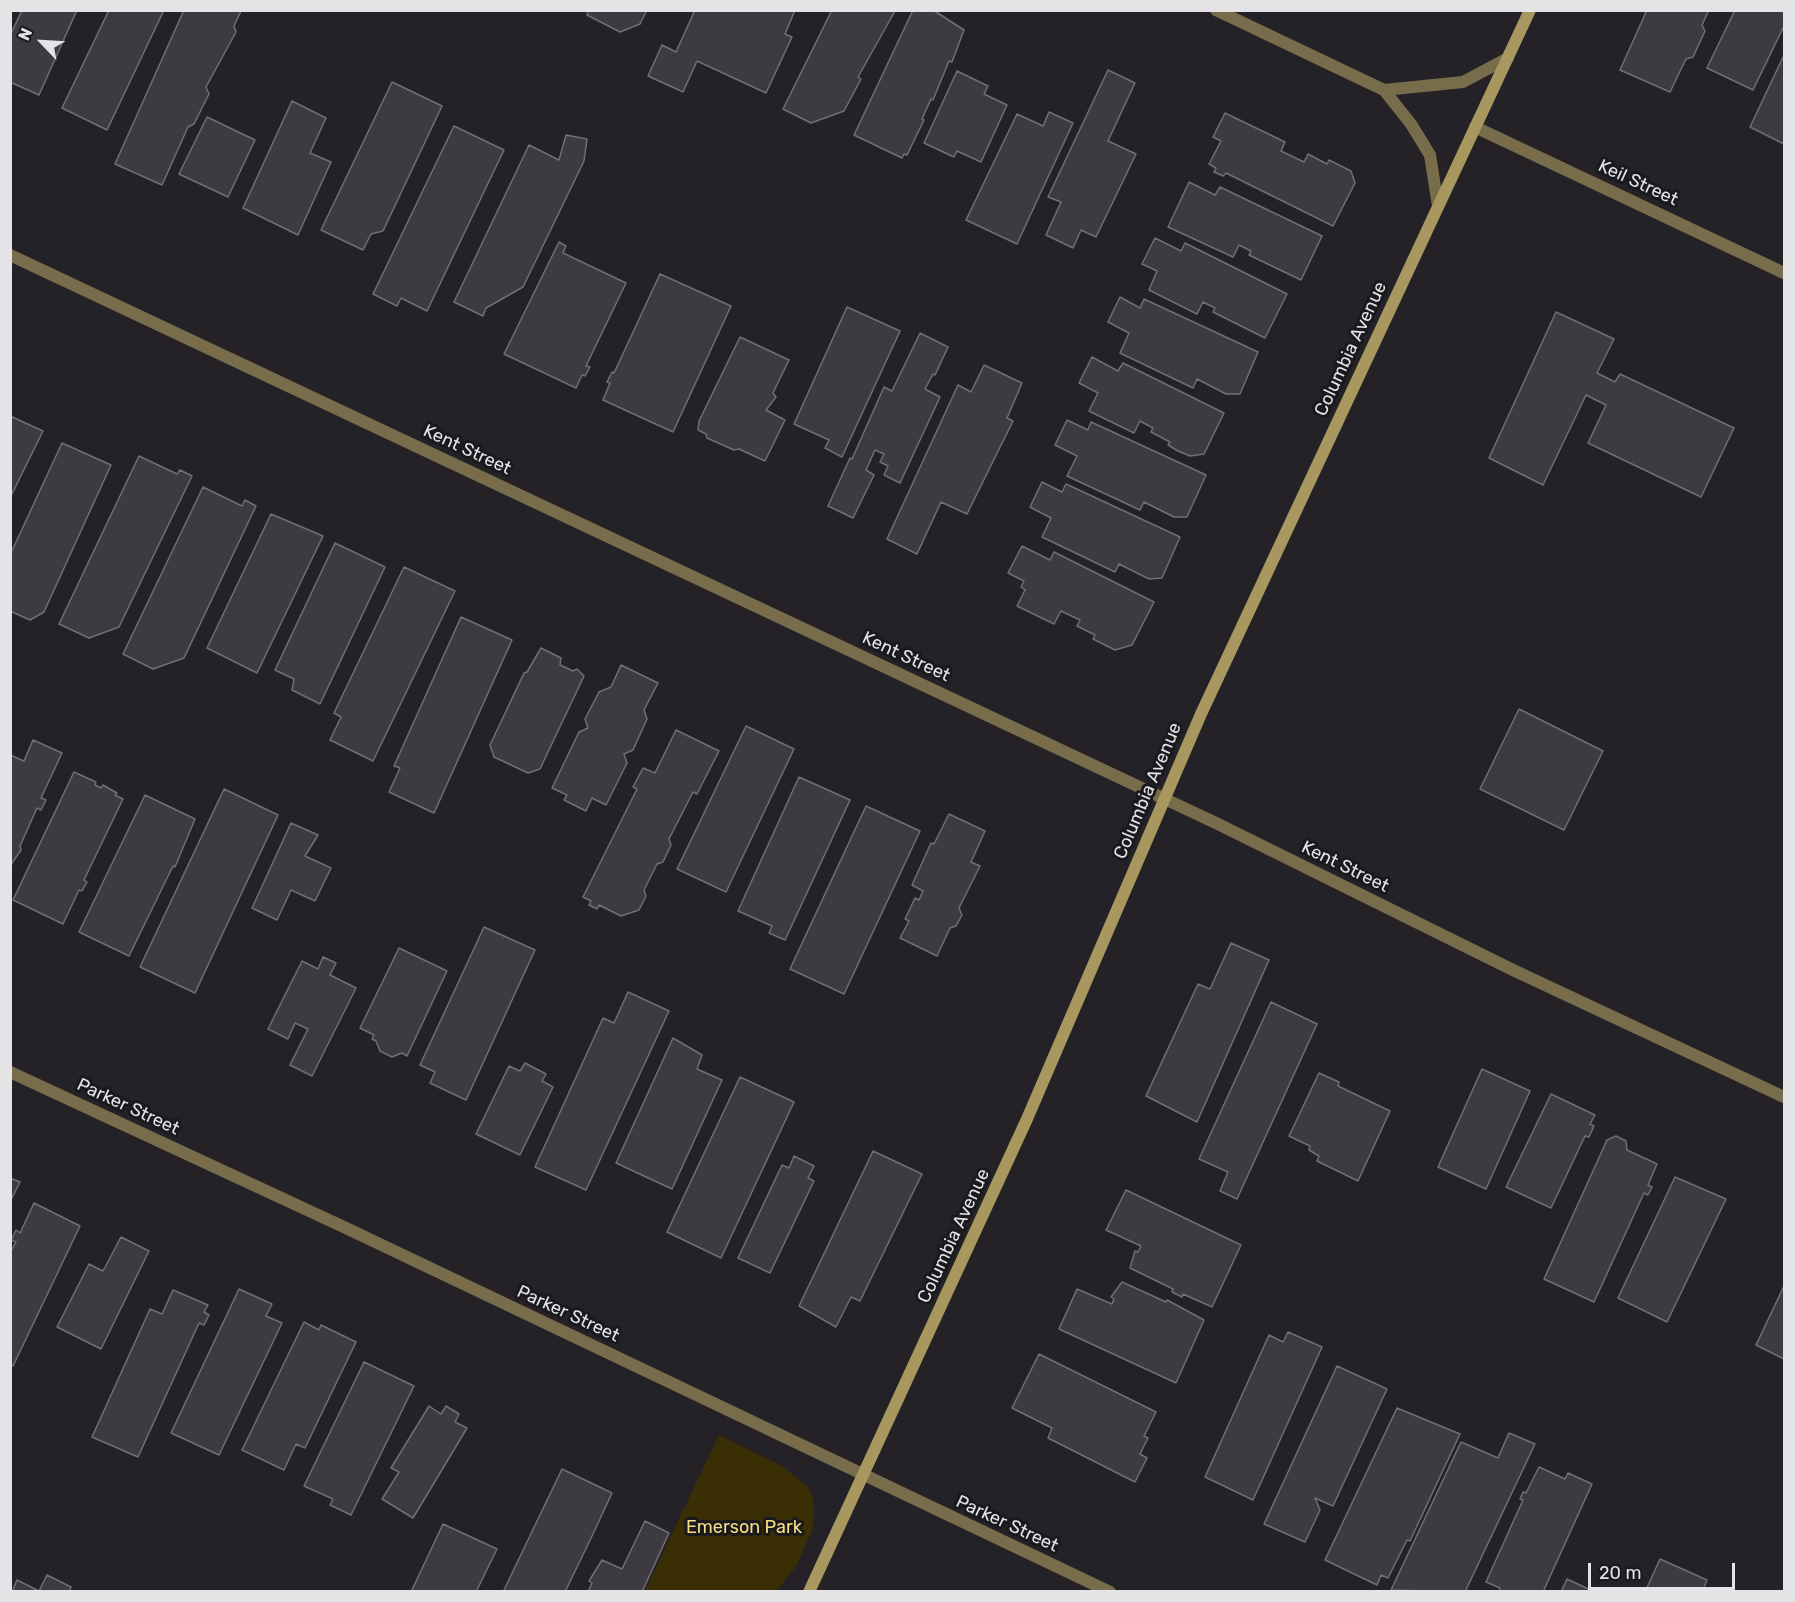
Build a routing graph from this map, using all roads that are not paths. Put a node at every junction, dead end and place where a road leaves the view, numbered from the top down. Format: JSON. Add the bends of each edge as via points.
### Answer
{"nodes":[{"id":1,"x":1216,"y":10,"type":"edge"},
{"id":2,"x":1530,"y":10,"type":"edge"},
{"id":3,"x":1508,"y":58,"type":"junction"},
{"id":4,"x":1384,"y":90,"type":"junction"},
{"id":5,"x":1475,"y":127,"type":"junction"},
{"id":6,"x":1438,"y":206,"type":"junction"},
{"id":7,"x":10,"y":255,"type":"edge"},
{"id":8,"x":1785,"y":273,"type":"edge"},
{"id":9,"x":1164,"y":798,"type":"junction"},
{"id":10,"x":10,"y":1072,"type":"edge"},
{"id":11,"x":1785,"y":1098,"type":"edge"},
{"id":12,"x":864,"y":1476,"type":"junction"},
{"id":13,"x":809,"y":1592,"type":"edge"},
{"id":14,"x":1110,"y":1592,"type":"edge"}],
"edges":[{"from":1,"to":4,"type":"street"},
{"from":2,"to":3,"type":"street","name":"Columbia Avenue"},
{"from":3,"to":4,"type":"street","via":[[1463,82]]},
{"from":3,"to":5,"type":"street","name":"Columbia Avenue"},
{"from":4,"to":6,"type":"street","via":[[1430,155]]},
{"from":5,"to":6,"type":"street","name":"Columbia Avenue"},
{"from":5,"to":8,"type":"street","name":"Keil Street"},
{"from":6,"to":9,"type":"street","name":"Columbia Avenue"},
{"from":7,"to":9,"type":"street","name":"Kent Street"},
{"from":9,"to":11,"type":"street","name":"Kent Street","via":[[1513,970]]},
{"from":9,"to":12,"type":"street","name":"Columbia Avenue","via":[[1023,1130]]},
{"from":10,"to":12,"type":"street","name":"Parker Street"},
{"from":12,"to":13,"type":"street","name":"Columbia Avenue"},
{"from":12,"to":14,"type":"street","name":"Parker Street"}]}
